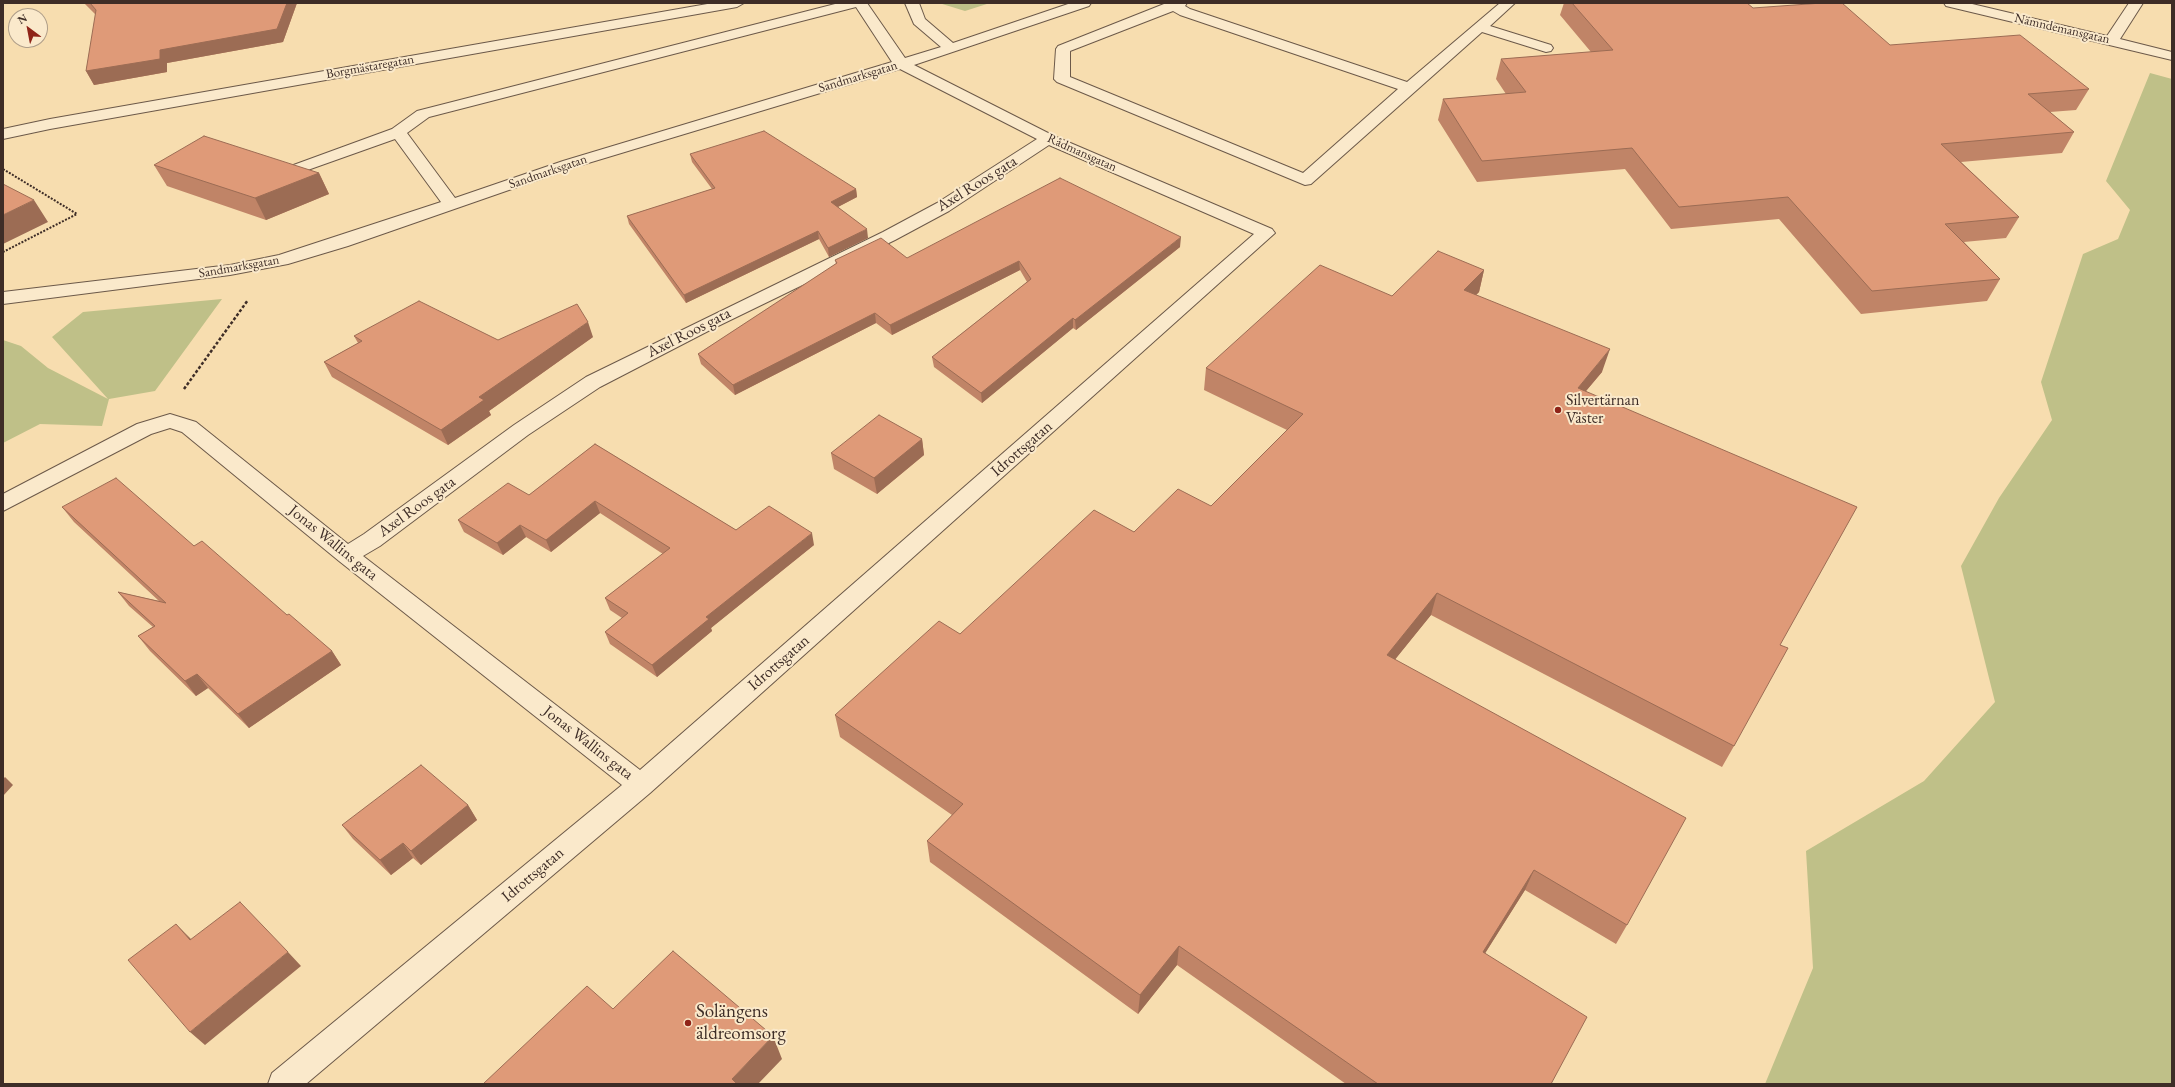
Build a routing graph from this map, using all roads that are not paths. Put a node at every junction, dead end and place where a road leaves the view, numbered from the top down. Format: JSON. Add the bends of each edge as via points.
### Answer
{"nodes":[{"id":1,"x":737,"y":3,"type":"edge"},
{"id":2,"x":855,"y":3,"type":"edge"},
{"id":3,"x":860,"y":3,"type":"edge"},
{"id":4,"x":912,"y":3,"type":"edge"},
{"id":5,"x":1084,"y":3,"type":"edge"},
{"id":6,"x":1508,"y":3,"type":"edge"},
{"id":7,"x":1951,"y":3,"type":"edge"},
{"id":8,"x":2136,"y":3,"type":"edge"},
{"id":9,"x":1175,"y":4,"type":"edge"},
{"id":10,"x":1480,"y":26,"type":"junction"},
{"id":11,"x":2111,"y":41,"type":"junction"},
{"id":12,"x":1546,"y":48,"type":"dead end"},
{"id":13,"x":951,"y":49,"type":"junction"},
{"id":14,"x":2172,"y":56,"type":"edge"},
{"id":15,"x":901,"y":64,"type":"junction"},
{"id":16,"x":1409,"y":88,"type":"junction"},
{"id":17,"x":398,"y":132,"type":"junction"},
{"id":18,"x":3,"y":134,"type":"edge"},
{"id":19,"x":1048,"y":139,"type":"junction"},
{"id":20,"x":260,"y":163,"type":"edge"},
{"id":21,"x":451,"y":204,"type":"junction"},
{"id":22,"x":1266,"y":233,"type":"joint"},
{"id":23,"x":3,"y":298,"type":"edge"},
{"id":24,"x":3,"y":503,"type":"edge"},
{"id":25,"x":347,"y":555,"type":"junction"},
{"id":26,"x":641,"y":784,"type":"junction"},
{"id":27,"x":283,"y":1084,"type":"edge"}],
"edges":[{"from":1,"to":18,"type":"street","name":"Borgmästaregatan"},
{"from":2,"to":17,"type":"street","via":[[423,114]]},
{"from":3,"to":15,"type":"street"},
{"from":4,"to":13,"type":"street","via":[[919,21]]},
{"from":5,"to":13,"type":"street","name":"Sandmarksgatan"},
{"from":6,"to":10,"type":"street"},
{"from":7,"to":11,"type":"street","name":"Nämndemansgatan"},
{"from":8,"to":11,"type":"street"},
{"from":9,"to":16,"type":"street","via":[[1185,12]]},
{"from":9,"to":16,"type":"street","via":[[1063,49],[1062,79],[1305,180]]},
{"from":10,"to":12,"type":"street"},
{"from":10,"to":16,"type":"street"},
{"from":11,"to":14,"type":"street","name":"Nämndemansgatan"},
{"from":13,"to":15,"type":"street","name":"Sandmarksgatan"},
{"from":15,"to":19,"type":"street","name":"Rådmansgatan"},
{"from":15,"to":21,"type":"street","name":"Sandmarksgatan","via":[[569,164]]},
{"from":17,"to":20,"type":"street","via":[[288,172]]},
{"from":17,"to":21,"type":"street"},
{"from":19,"to":22,"type":"street","name":"Rådmansgatan"},
{"from":19,"to":25,"type":"street","name":"Axel Roos gata","via":[[943,207],[889,236],[593,382],[521,430],[372,540]]},
{"from":21,"to":23,"type":"street","name":"Sandmarksgatan","via":[[282,260],[72,292]]},
{"from":22,"to":26,"type":"street","name":"Idrottsgatan"},
{"from":24,"to":25,"type":"street","name":"Jonas Wallins gata","via":[[144,428],[170,421],[189,427]]},
{"from":25,"to":26,"type":"street","name":"Jonas Wallins gata"},
{"from":26,"to":27,"type":"street","name":"Idrottsgatan"}]}
